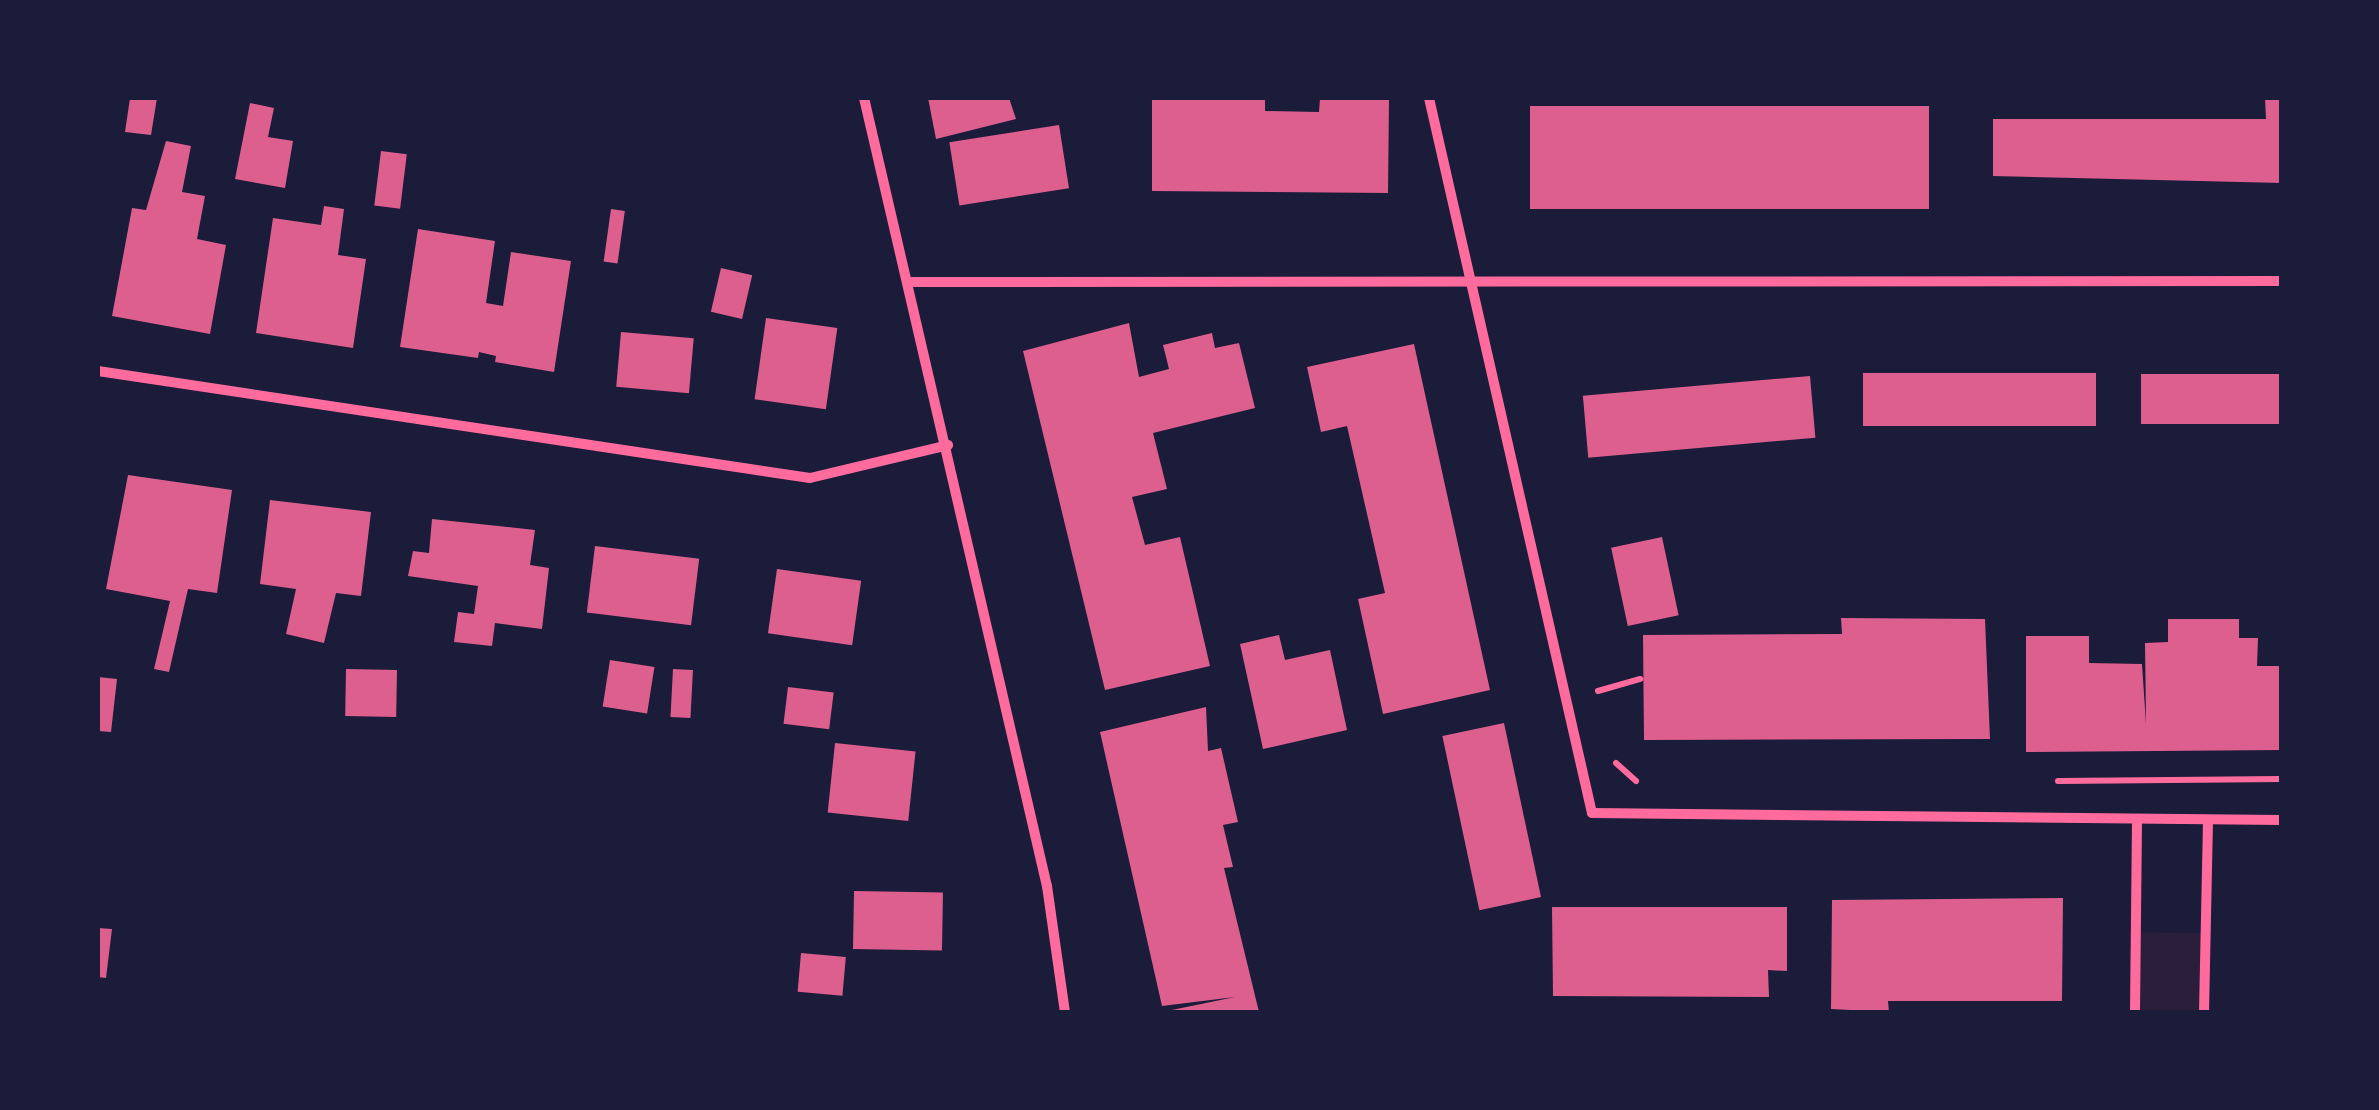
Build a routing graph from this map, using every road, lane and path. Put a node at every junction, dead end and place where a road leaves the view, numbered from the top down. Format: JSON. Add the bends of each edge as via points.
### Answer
{"nodes":[{"id":1,"x":864,"y":98,"type":"edge"},
{"id":2,"x":1429,"y":98,"type":"edge"},
{"id":3,"x":1473,"y":279,"type":"junction"},
{"id":4,"x":2282,"y":281,"type":"edge"},
{"id":5,"x":912,"y":282,"type":"junction"},
{"id":6,"x":98,"y":372,"type":"edge"},
{"id":7,"x":948,"y":445,"type":"junction"},
{"id":8,"x":1640,"y":679,"type":"dead end"},
{"id":9,"x":1594,"y":692,"type":"dead end"},
{"id":10,"x":2137,"y":820,"type":"junction"},
{"id":11,"x":2282,"y":820,"type":"edge"},
{"id":12,"x":2208,"y":821,"type":"junction"},
{"id":13,"x":1064,"y":1012,"type":"edge"},
{"id":14,"x":2135,"y":1012,"type":"edge"},
{"id":15,"x":2204,"y":1012,"type":"edge"}],
"edges":[{"from":1,"to":5,"type":"street"},
{"from":2,"to":3,"type":"street"},
{"from":3,"to":4,"type":"street"},
{"from":3,"to":5,"type":"street"},
{"from":3,"to":10,"type":"street","via":[[1592,813]]},
{"from":5,"to":7,"type":"street"},
{"from":6,"to":7,"type":"street","via":[[810,478]]},
{"from":7,"to":13,"type":"street","via":[[1047,886]]},
{"from":8,"to":9,"type":"path"},
{"from":10,"to":12,"type":"street"},
{"from":10,"to":14,"type":"street"},
{"from":11,"to":12,"type":"street"},
{"from":12,"to":15,"type":"street"}]}
